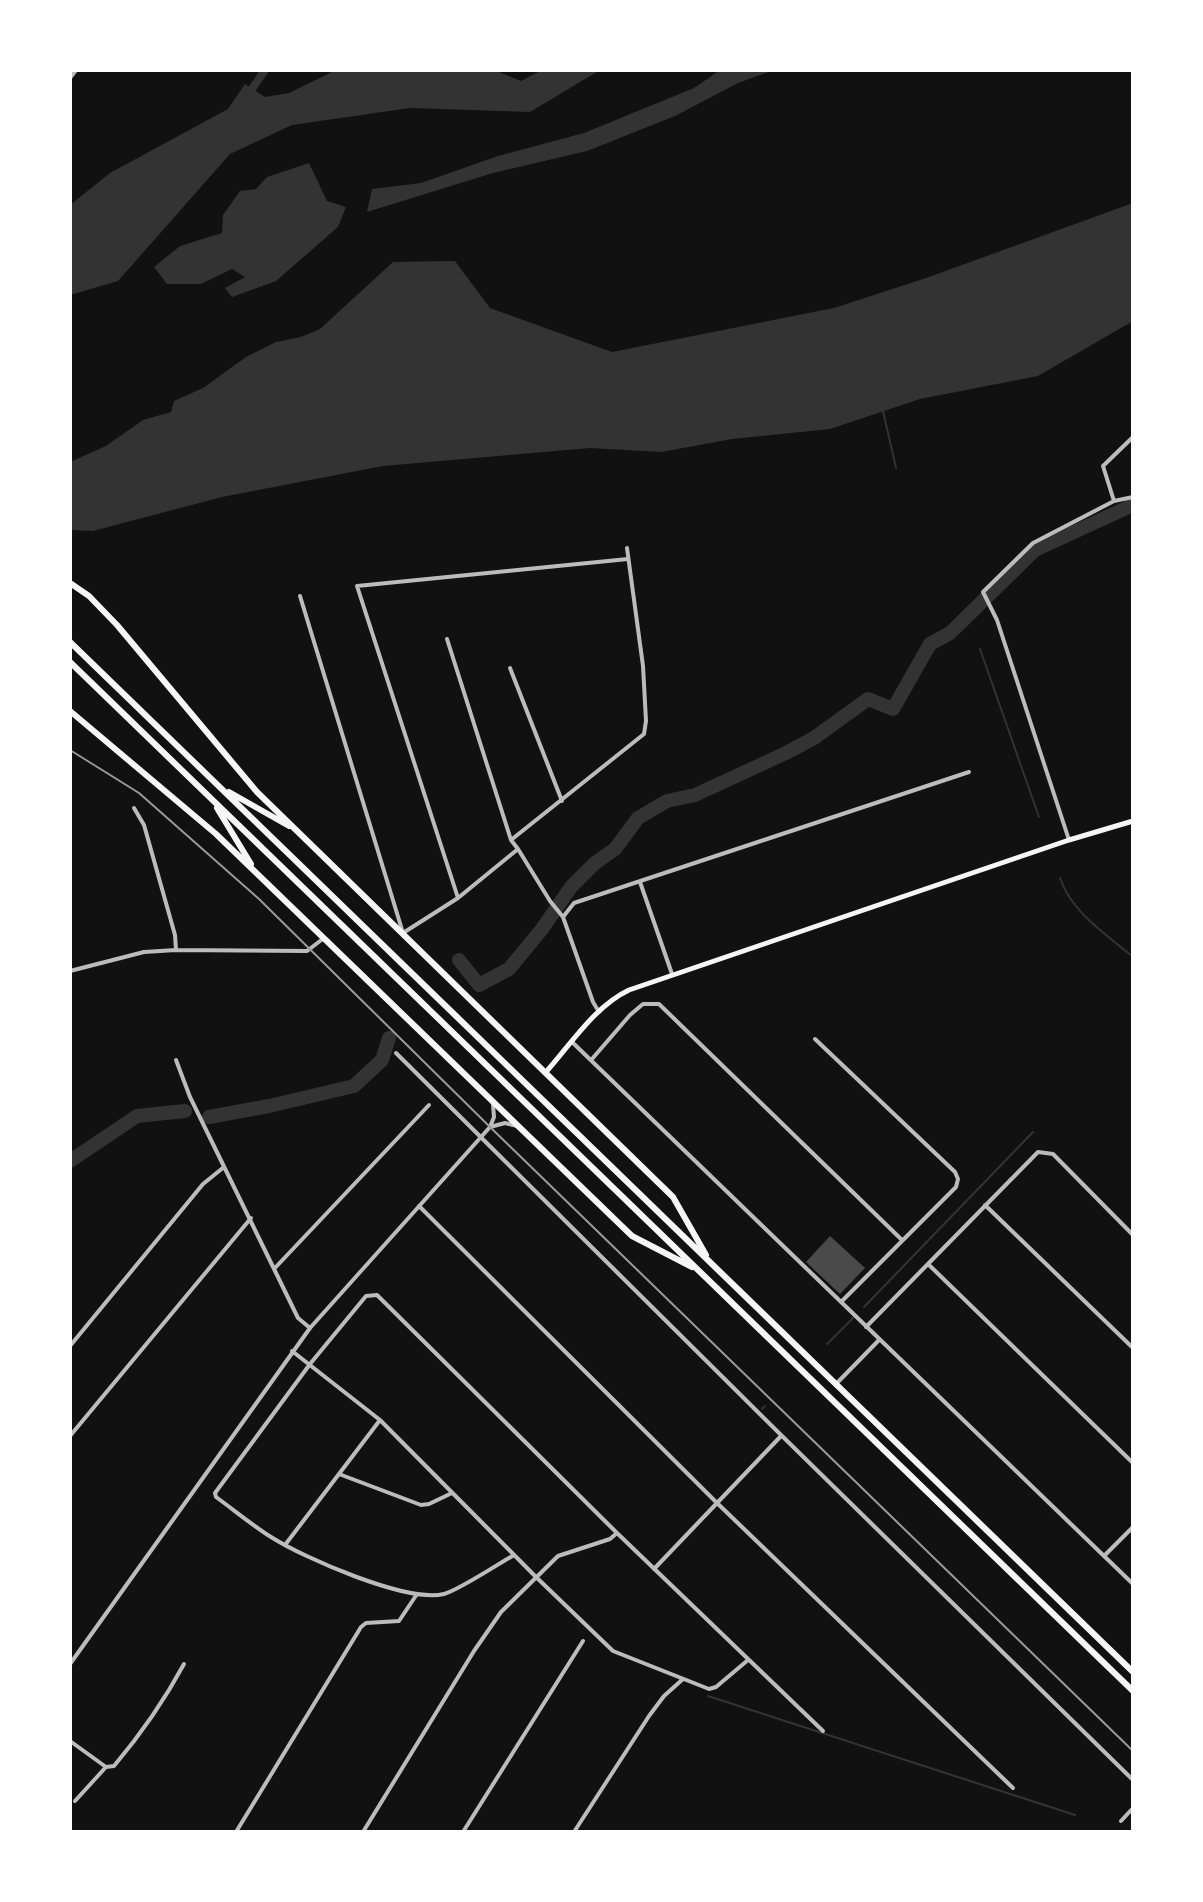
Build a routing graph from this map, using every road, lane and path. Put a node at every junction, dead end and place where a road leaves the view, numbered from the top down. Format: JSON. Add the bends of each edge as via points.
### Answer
{"nodes":[{"id":1,"x":76,"y":70,"type":"edge"},
{"id":2,"x":70,"y":78,"type":"edge"},
{"id":3,"x":1133,"y":437,"type":"edge"},
{"id":4,"x":1133,"y":497,"type":"edge"},
{"id":5,"x":1114,"y":501,"type":"junction"},
{"id":6,"x":627,"y":548,"type":"dead end"},
{"id":7,"x":628,"y":559,"type":"junction"},
{"id":8,"x":70,"y":583,"type":"edge"},
{"id":9,"x":300,"y":596,"type":"dead end"},
{"id":10,"x":447,"y":639,"type":"dead end"},
{"id":11,"x":70,"y":642,"type":"edge"},
{"id":12,"x":70,"y":662,"type":"edge"},
{"id":13,"x":510,"y":668,"type":"dead end"},
{"id":14,"x":70,"y":711,"type":"edge"},
{"id":15,"x":969,"y":772,"type":"dead end"},
{"id":16,"x":219,"y":787,"type":"junction"},
{"id":17,"x":211,"y":798,"type":"junction"},
{"id":18,"x":562,"y":801,"type":"junction"},
{"id":19,"x":134,"y":808,"type":"dead end"},
{"id":20,"x":1133,"y":821,"type":"edge"},
{"id":21,"x":299,"y":832,"type":"junction"},
{"id":22,"x":511,"y":840,"type":"junction"},
{"id":23,"x":1069,"y":840,"type":"junction"},
{"id":24,"x":518,"y":849,"type":"junction"},
{"id":25,"x":257,"y":874,"type":"junction"},
{"id":26,"x":640,"y":882,"type":"junction"},
{"id":27,"x":458,"y":898,"type":"junction"},
{"id":28,"x":562,"y":916,"type":"junction"},
{"id":29,"x":403,"y":933,"type":"junction"},
{"id":30,"x":324,"y":938,"type":"junction"},
{"id":31,"x":176,"y":950,"type":"junction"},
{"id":32,"x":70,"y":971,"type":"edge"},
{"id":33,"x":672,"y":974,"type":"junction"},
{"id":34,"x":599,"y":1012,"type":"junction"},
{"id":35,"x":815,"y":1039,"type":"dead end"},
{"id":36,"x":572,"y":1042,"type":"junction"},
{"id":37,"x":396,"y":1053,"type":"dead end"},
{"id":38,"x":176,"y":1060,"type":"dead end"},
{"id":39,"x":591,"y":1060,"type":"junction"},
{"id":40,"x":546,"y":1072,"type":"junction"},
{"id":41,"x":487,"y":1096,"type":"junction"},
{"id":42,"x":429,"y":1105,"type":"dead end"},
{"id":43,"x":490,"y":1127,"type":"junction"},
{"id":44,"x":523,"y":1130,"type":"junction"},
{"id":45,"x":481,"y":1138,"type":"junction"},
{"id":46,"x":224,"y":1167,"type":"junction"},
{"id":47,"x":985,"y":1205,"type":"junction"},
{"id":48,"x":419,"y":1206,"type":"junction"},
{"id":49,"x":251,"y":1218,"type":"junction"},
{"id":50,"x":1133,"y":1235,"type":"edge"},
{"id":51,"x":902,"y":1240,"type":"junction"},
{"id":52,"x":710,"y":1261,"type":"junction"},
{"id":53,"x":928,"y":1264,"type":"junction"},
{"id":54,"x":274,"y":1269,"type":"junction"},
{"id":55,"x":698,"y":1270,"type":"junction"},
{"id":56,"x":841,"y":1302,"type":"junction"},
{"id":57,"x":866,"y":1327,"type":"junction"},
{"id":58,"x":310,"y":1328,"type":"junction"},
{"id":59,"x":879,"y":1340,"type":"junction"},
{"id":60,"x":70,"y":1346,"type":"edge"},
{"id":61,"x":1133,"y":1348,"type":"edge"},
{"id":62,"x":292,"y":1351,"type":"junction"},
{"id":63,"x":310,"y":1364,"type":"junction"},
{"id":64,"x":836,"y":1384,"type":"junction"},
{"id":65,"x":826,"y":1395,"type":"junction"},
{"id":66,"x":380,"y":1420,"type":"junction"},
{"id":67,"x":70,"y":1436,"type":"edge"},
{"id":68,"x":781,"y":1436,"type":"junction"},
{"id":69,"x":1133,"y":1463,"type":"edge"},
{"id":70,"x":338,"y":1473,"type":"junction"},
{"id":71,"x":452,"y":1493,"type":"junction"},
{"id":72,"x":716,"y":1502,"type":"junction"},
{"id":73,"x":1133,"y":1527,"type":"edge"},
{"id":74,"x":617,"y":1533,"type":"junction"},
{"id":75,"x":285,"y":1545,"type":"junction"},
{"id":76,"x":514,"y":1555,"type":"junction"},
{"id":77,"x":1104,"y":1556,"type":"junction"},
{"id":78,"x":654,"y":1569,"type":"junction"},
{"id":79,"x":536,"y":1577,"type":"junction"},
{"id":80,"x":1133,"y":1584,"type":"edge"},
{"id":81,"x":417,"y":1594,"type":"junction"},
{"id":82,"x":583,"y":1641,"type":"dead end"},
{"id":83,"x":748,"y":1660,"type":"junction"},
{"id":84,"x":70,"y":1664,"type":"edge"},
{"id":85,"x":184,"y":1664,"type":"dead end"},
{"id":86,"x":1133,"y":1672,"type":"edge"},
{"id":87,"x":683,"y":1679,"type":"junction"},
{"id":88,"x":1133,"y":1691,"type":"edge"},
{"id":89,"x":823,"y":1731,"type":"dead end"},
{"id":90,"x":70,"y":1741,"type":"edge"},
{"id":91,"x":106,"y":1767,"type":"junction"},
{"id":92,"x":1133,"y":1780,"type":"edge"},
{"id":93,"x":1013,"y":1788,"type":"dead end"},
{"id":94,"x":75,"y":1801,"type":"dead end"},
{"id":95,"x":1133,"y":1808,"type":"edge"},
{"id":96,"x":1121,"y":1821,"type":"dead end"},
{"id":97,"x":236,"y":1832,"type":"edge"},
{"id":98,"x":363,"y":1832,"type":"edge"},
{"id":99,"x":463,"y":1832,"type":"edge"},
{"id":100,"x":574,"y":1832,"type":"edge"}],
"edges":[{"from":1,"to":2,"type":"street"},
{"from":3,"to":5,"type":"street","via":[[1103,466]]},
{"from":4,"to":5,"type":"street"},
{"from":5,"to":23,"type":"street","via":[[1033,543],[983,592],[997,620]]},
{"from":6,"to":7,"type":"street"},
{"from":7,"to":18,"type":"street","via":[[643,666],[645,730]]},
{"from":7,"to":27,"type":"street","via":[[357,586]]},
{"from":8,"to":21,"type":"highway","via":[[108,615],[247,782]]},
{"from":9,"to":29,"type":"street"},
{"from":10,"to":22,"type":"street"},
{"from":11,"to":16,"type":"highway"},
{"from":12,"to":17,"type":"highway"},
{"from":13,"to":18,"type":"street"},
{"from":14,"to":25,"type":"highway"},
{"from":15,"to":26,"type":"street"},
{"from":16,"to":21,"type":"highway"},
{"from":16,"to":52,"type":"highway"},
{"from":17,"to":25,"type":"highway"},
{"from":17,"to":55,"type":"highway"},
{"from":18,"to":22,"type":"street"},
{"from":19,"to":31,"type":"street","via":[[144,825]]},
{"from":20,"to":23,"type":"main road"},
{"from":21,"to":29,"type":"highway"},
{"from":22,"to":24,"type":"street"},
{"from":23,"to":33,"type":"main road"},
{"from":24,"to":27,"type":"street"},
{"from":24,"to":28,"type":"street"},
{"from":25,"to":30,"type":"highway"},
{"from":26,"to":28,"type":"street","via":[[574,903]]},
{"from":26,"to":33,"type":"street"},
{"from":27,"to":29,"type":"street"},
{"from":28,"to":34,"type":"street"},
{"from":29,"to":40,"type":"highway"},
{"from":30,"to":31,"type":"street","via":[[307,951]]},
{"from":30,"to":41,"type":"highway"},
{"from":31,"to":32,"type":"street","via":[[144,952]]},
{"from":33,"to":34,"type":"main road","via":[[623,993]]},
{"from":34,"to":36,"type":"main road"},
{"from":35,"to":51,"type":"street","via":[[955,1172],[956,1187]]},
{"from":36,"to":39,"type":"street"},
{"from":36,"to":40,"type":"main road"},
{"from":37,"to":45,"type":"street"},
{"from":38,"to":46,"type":"street"},
{"from":39,"to":51,"type":"street","via":[[643,1004],[659,1004]]},
{"from":39,"to":56,"type":"street"},
{"from":40,"to":52,"type":"highway","via":[[673,1197]]},
{"from":41,"to":43,"type":"street","via":[[494,1108]]},
{"from":41,"to":44,"type":"highway"},
{"from":42,"to":54,"type":"street"},
{"from":43,"to":44,"type":"street","via":[[510,1124]]},
{"from":43,"to":45,"type":"street"},
{"from":44,"to":55,"type":"highway","via":[[632,1236]]},
{"from":45,"to":48,"type":"street"},
{"from":45,"to":68,"type":"street"},
{"from":46,"to":49,"type":"street"},
{"from":46,"to":60,"type":"street","via":[[203,1184]]},
{"from":47,"to":50,"type":"street","via":[[1032,1156],[1048,1152]]},
{"from":47,"to":53,"type":"street"},
{"from":47,"to":61,"type":"street"},
{"from":48,"to":58,"type":"street"},
{"from":48,"to":72,"type":"street"},
{"from":49,"to":54,"type":"street"},
{"from":49,"to":67,"type":"street"},
{"from":51,"to":56,"type":"street"},
{"from":52,"to":64,"type":"highway"},
{"from":53,"to":57,"type":"street"},
{"from":53,"to":69,"type":"street"},
{"from":54,"to":58,"type":"street","via":[[298,1318]]},
{"from":55,"to":65,"type":"highway"},
{"from":56,"to":57,"type":"street"},
{"from":57,"to":59,"type":"street"},
{"from":58,"to":62,"type":"street"},
{"from":59,"to":64,"type":"street"},
{"from":59,"to":77,"type":"street"},
{"from":62,"to":63,"type":"street"},
{"from":62,"to":84,"type":"street"},
{"from":63,"to":66,"type":"street"},
{"from":63,"to":74,"type":"street","via":[[366,1296],[380,1296]]},
{"from":63,"to":75,"type":"street","via":[[215,1493]]},
{"from":64,"to":65,"type":"highway","via":[[834,1393]]},
{"from":64,"to":86,"type":"highway"},
{"from":65,"to":88,"type":"highway"},
{"from":66,"to":70,"type":"street"},
{"from":66,"to":71,"type":"street"},
{"from":68,"to":72,"type":"street"},
{"from":68,"to":92,"type":"street"},
{"from":70,"to":71,"type":"street","via":[[421,1505]]},
{"from":70,"to":75,"type":"street"},
{"from":71,"to":76,"type":"street"},
{"from":72,"to":78,"type":"street"},
{"from":72,"to":93,"type":"street"},
{"from":73,"to":77,"type":"street"},
{"from":74,"to":78,"type":"street"},
{"from":74,"to":79,"type":"street","via":[[558,1556]]},
{"from":75,"to":81,"type":"street","via":[[397,1591]]},
{"from":76,"to":79,"type":"street"},
{"from":76,"to":81,"type":"street","via":[[445,1594]]},
{"from":77,"to":80,"type":"street"},
{"from":78,"to":83,"type":"street"},
{"from":79,"to":87,"type":"street","via":[[613,1651]]},
{"from":79,"to":98,"type":"street","via":[[487,1631]]},
{"from":81,"to":97,"type":"street","via":[[399,1621],[361,1627]]},
{"from":82,"to":99,"type":"street"},
{"from":83,"to":87,"type":"street","via":[[716,1687]]},
{"from":83,"to":89,"type":"street"},
{"from":85,"to":91,"type":"street","via":[[141,1733],[114,1766]]},
{"from":87,"to":100,"type":"street","via":[[658,1702]]},
{"from":90,"to":91,"type":"street"},
{"from":91,"to":94,"type":"street"},
{"from":95,"to":96,"type":"street"}]}
